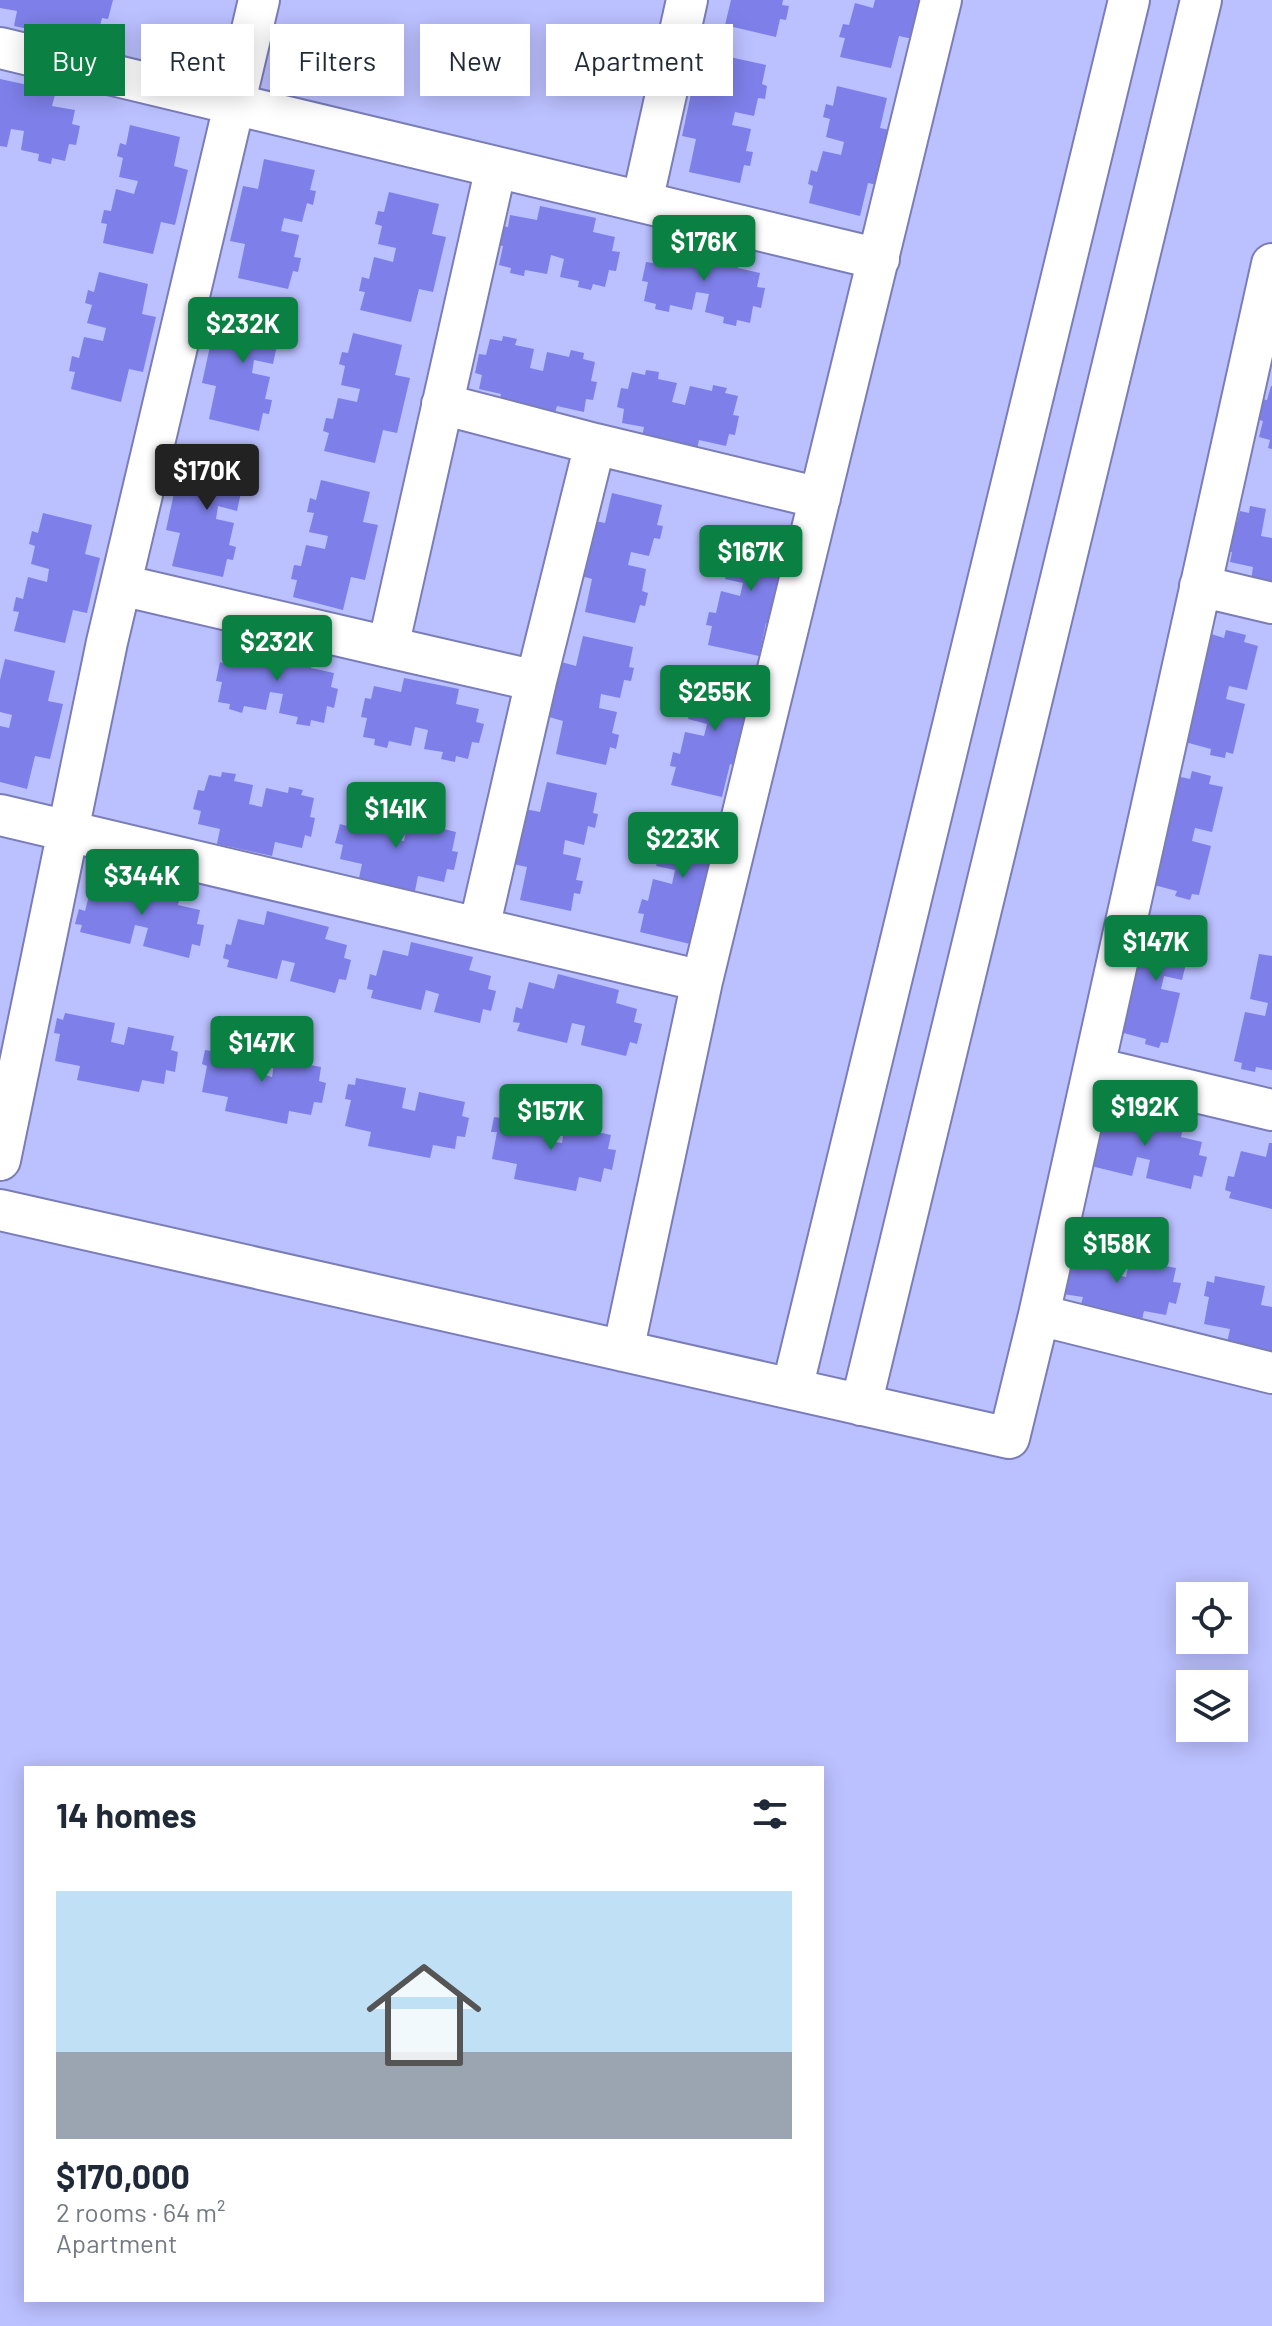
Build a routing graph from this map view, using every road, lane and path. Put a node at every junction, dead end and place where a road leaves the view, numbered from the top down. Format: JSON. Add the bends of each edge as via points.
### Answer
{"nodes":[{"id":1,"x":259,"y":0,"type":"edge"},
{"id":2,"x":687,"y":0,"type":"edge"},
{"id":3,"x":941,"y":0,"type":"edge"},
{"id":4,"x":1129,"y":0,"type":"edge"},
{"id":5,"x":1201,"y":0,"type":"edge"},
{"id":6,"x":0,"y":48,"type":"edge"},
{"id":7,"x":235,"y":104,"type":"junction"},
{"id":8,"x":496,"y":167,"type":"junction"},
{"id":9,"x":642,"y":202,"type":"junction"},
{"id":10,"x":879,"y":259,"type":"junction"},
{"id":11,"x":1272,"y":264,"type":"edge"},
{"id":12,"x":1265,"y":342,"type":"edge"},
{"id":13,"x":442,"y":404,"type":"junction"},
{"id":14,"x":595,"y":444,"type":"junction"},
{"id":15,"x":820,"y":498,"type":"junction"},
{"id":16,"x":121,"y":585,"type":"junction"},
{"id":17,"x":1200,"y":586,"type":"junction"},
{"id":18,"x":1272,"y":603,"type":"edge"},
{"id":19,"x":388,"y":647,"type":"junction"},
{"id":20,"x":536,"y":681,"type":"junction"},
{"id":21,"x":0,"y":815,"type":"edge"},
{"id":22,"x":67,"y":831,"type":"junction"},
{"id":23,"x":479,"y":928,"type":"junction"},
{"id":24,"x":702,"y":981,"type":"junction"},
{"id":25,"x":1095,"y":1068,"type":"junction"},
{"id":26,"x":1272,"y":1110,"type":"edge"},
{"id":27,"x":0,"y":1160,"type":"edge"},
{"id":28,"x":0,"y":1210,"type":"edge"},
{"id":29,"x":1039,"y":1315,"type":"junction"},
{"id":30,"x":623,"y":1351,"type":"junction"},
{"id":31,"x":1272,"y":1373,"type":"edge"},
{"id":32,"x":792,"y":1389,"type":"junction"},
{"id":33,"x":861,"y":1405,"type":"junction"}],
"edges":[{"from":1,"to":7,"type":"street"},
{"from":2,"to":9,"type":"street"},
{"from":3,"to":10,"type":"street"},
{"from":4,"to":32,"type":"street"},
{"from":5,"to":33,"type":"street"},
{"from":6,"to":7,"type":"street"},
{"from":7,"to":8,"type":"street"},
{"from":7,"to":16,"type":"street"},
{"from":8,"to":9,"type":"street"},
{"from":8,"to":13,"type":"street"},
{"from":9,"to":10,"type":"street"},
{"from":10,"to":15,"type":"street"},
{"from":11,"to":12,"type":"street"},
{"from":12,"to":17,"type":"street"},
{"from":13,"to":14,"type":"street"},
{"from":13,"to":19,"type":"street"},
{"from":14,"to":15,"type":"street"},
{"from":14,"to":20,"type":"street"},
{"from":15,"to":24,"type":"street"},
{"from":16,"to":19,"type":"street"},
{"from":16,"to":22,"type":"street"},
{"from":17,"to":18,"type":"street"},
{"from":17,"to":25,"type":"street"},
{"from":19,"to":20,"type":"street"},
{"from":20,"to":23,"type":"street"},
{"from":21,"to":22,"type":"street"},
{"from":22,"to":23,"type":"street"},
{"from":22,"to":27,"type":"street"},
{"from":23,"to":24,"type":"street"},
{"from":24,"to":30,"type":"street"},
{"from":25,"to":26,"type":"street"},
{"from":25,"to":29,"type":"street"},
{"from":28,"to":30,"type":"street"},
{"from":29,"to":31,"type":"street"},
{"from":29,"to":33,"type":"street","via":[[1009,1438]]},
{"from":30,"to":32,"type":"street"},
{"from":32,"to":33,"type":"street"}]}
